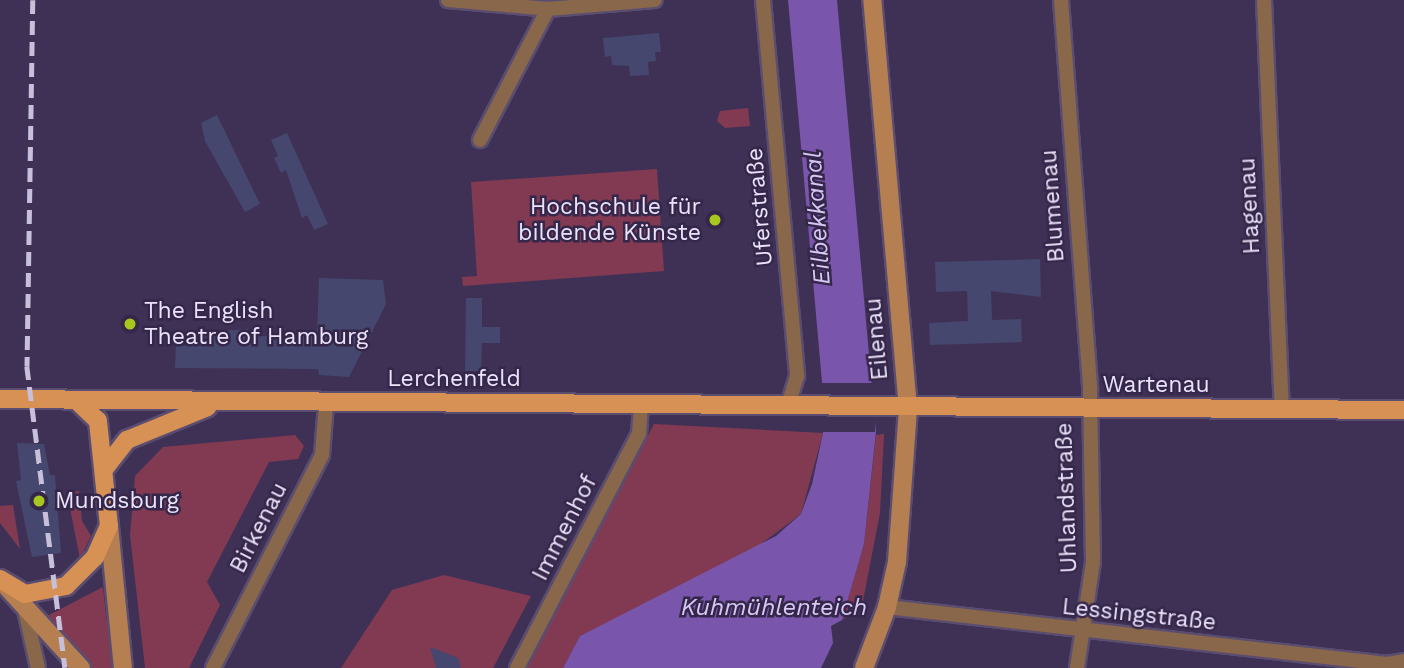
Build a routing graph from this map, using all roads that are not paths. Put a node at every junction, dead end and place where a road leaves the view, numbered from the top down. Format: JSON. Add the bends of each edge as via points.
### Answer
{"nodes":[{"id":1,"x":448,"y":0,"type":"edge"},
{"id":2,"x":654,"y":0,"type":"edge"},
{"id":3,"x":872,"y":0,"type":"edge"},
{"id":4,"x":1061,"y":0,"type":"edge"},
{"id":5,"x":1264,"y":0,"type":"edge"},
{"id":6,"x":764,"y":1,"type":"edge"},
{"id":7,"x":548,"y":9,"type":"junction"},
{"id":8,"x":481,"y":141,"type":"dead end"},
{"id":9,"x":0,"y":399,"type":"edge"},
{"id":10,"x":76,"y":400,"type":"junction"},
{"id":11,"x":326,"y":404,"type":"junction"},
{"id":12,"x":218,"y":405,"type":"junction"},
{"id":13,"x":641,"y":405,"type":"junction"},
{"id":14,"x":788,"y":406,"type":"junction"},
{"id":15,"x":908,"y":408,"type":"junction"},
{"id":16,"x":1087,"y":409,"type":"junction"},
{"id":17,"x":1282,"y":410,"type":"junction"},
{"id":18,"x":1404,"y":410,"type":"edge"},
{"id":19,"x":105,"y":468,"type":"junction"},
{"id":20,"x":109,"y":526,"type":"junction"},
{"id":21,"x":2,"y":582,"type":"edge"},
{"id":22,"x":887,"y":607,"type":"junction"},
{"id":23,"x":25,"y":610,"type":"junction"},
{"id":24,"x":1085,"y":633,"type":"junction"},
{"id":25,"x":1404,"y":661,"type":"edge"},
{"id":26,"x":1386,"y":666,"type":"edge"},
{"id":27,"x":38,"y":668,"type":"edge"},
{"id":28,"x":81,"y":668,"type":"edge"},
{"id":29,"x":123,"y":668,"type":"edge"},
{"id":30,"x":213,"y":668,"type":"edge"},
{"id":31,"x":517,"y":668,"type":"edge"},
{"id":32,"x":864,"y":668,"type":"edge"},
{"id":33,"x":1077,"y":668,"type":"edge"}],
"edges":[{"from":1,"to":7,"type":"street"},
{"from":2,"to":7,"type":"street"},
{"from":3,"to":15,"type":"street","name":"Eilenau"},
{"from":4,"to":16,"type":"street","name":"Blumenau"},
{"from":5,"to":17,"type":"street","name":"Hagenau"},
{"from":6,"to":14,"type":"street","name":"Uferstraße","via":[[797,376]]},
{"from":7,"to":8,"type":"street"},
{"from":9,"to":10,"type":"main road","name":"Lerchenfeld"},
{"from":10,"to":12,"type":"main road","name":"Lerchenfeld","via":[[162,398]]},
{"from":10,"to":19,"type":"main road","via":[[98,421]]},
{"from":11,"to":12,"type":"main road","name":"Lerchenfeld"},
{"from":11,"to":13,"type":"main road","name":"Lerchenfeld"},
{"from":11,"to":30,"type":"street","name":"Birkenau","via":[[322,455]]},
{"from":12,"to":19,"type":"main road","via":[[127,440]]},
{"from":13,"to":14,"type":"main road","name":"Lerchenfeld"},
{"from":13,"to":31,"type":"street","name":"Immenhof","via":[[639,434]]},
{"from":14,"to":15,"type":"main road","name":"Lerchenfeld"},
{"from":15,"to":16,"type":"main road","name":"Wartenau"},
{"from":15,"to":22,"type":"street","name":"Eilenau","via":[[904,513]]},
{"from":16,"to":17,"type":"main road","name":"Wartenau"},
{"from":16,"to":24,"type":"street","name":"Uhlandstraße","via":[[1093,562]]},
{"from":17,"to":18,"type":"main road","name":"Wartenau"},
{"from":19,"to":20,"type":"main road"},
{"from":20,"to":21,"type":"main road","via":[[95,557],[66,586],[25,594]]},
{"from":20,"to":29,"type":"street"},
{"from":21,"to":23,"type":"street"},
{"from":22,"to":24,"type":"street","name":"Lessingstraße"},
{"from":22,"to":32,"type":"street","name":"Eilenau"},
{"from":23,"to":27,"type":"street"},
{"from":23,"to":28,"type":"street"},
{"from":24,"to":26,"type":"street","name":"Lessingstraße"},
{"from":24,"to":33,"type":"street","name":"Uhlandstraße"},
{"from":25,"to":26,"type":"street","name":"Lessingstraße"}]}
